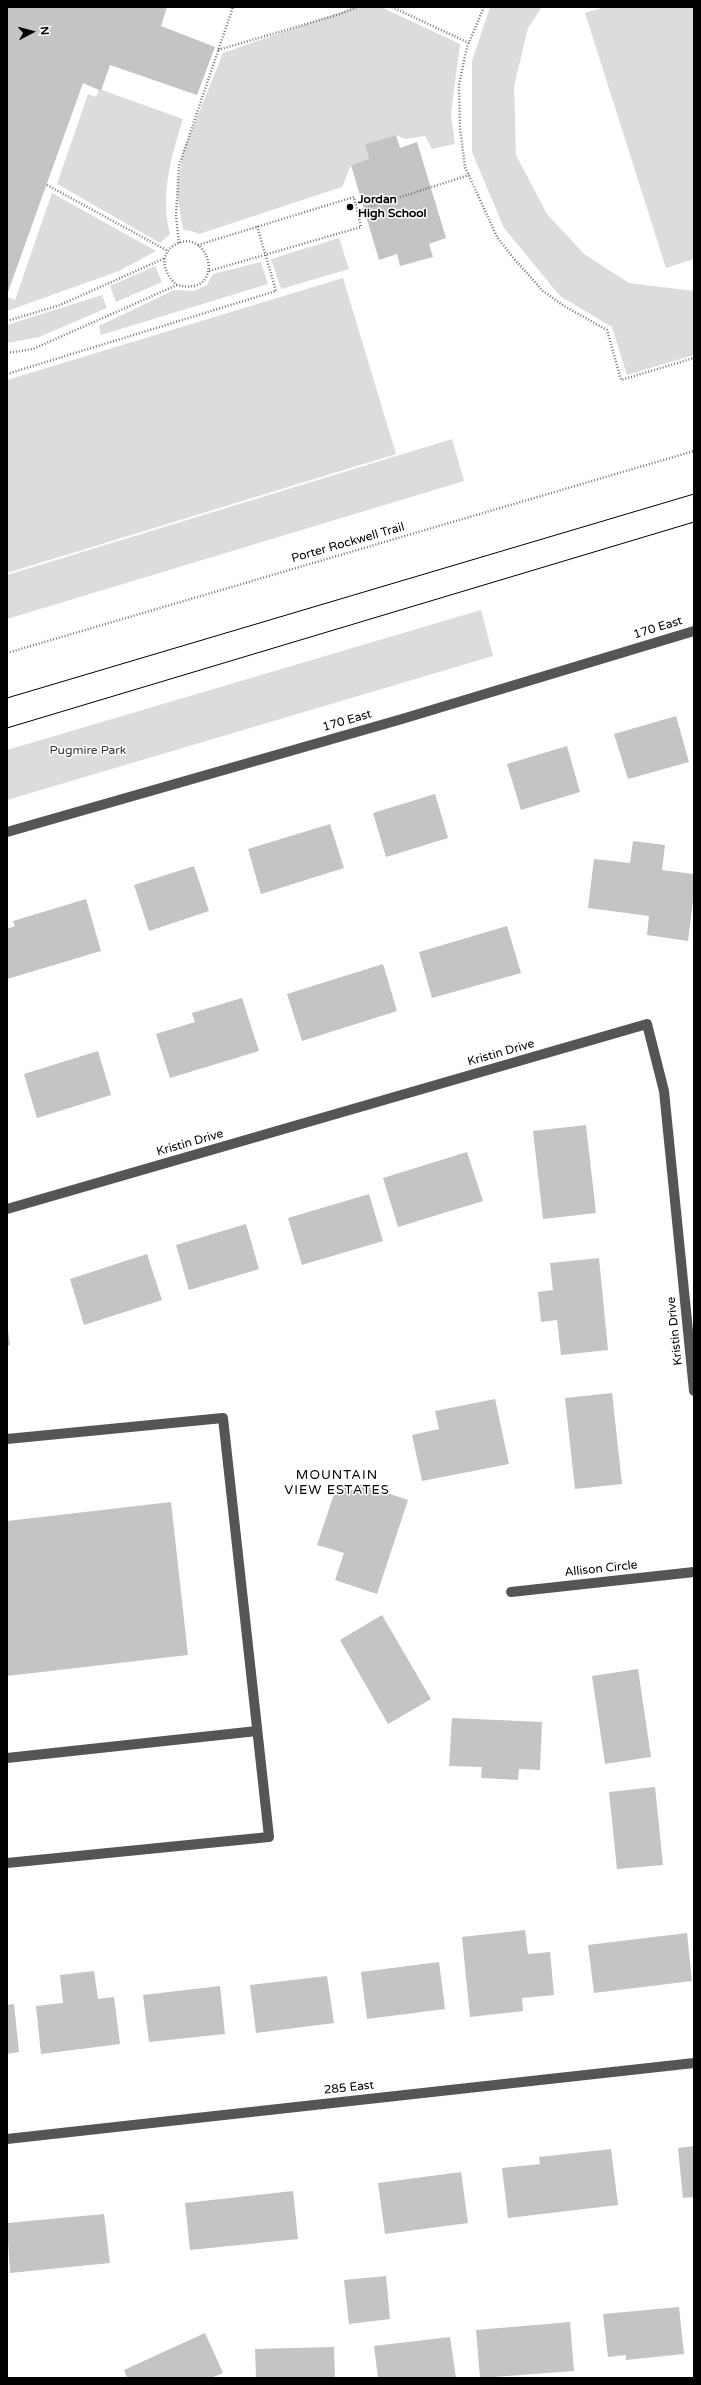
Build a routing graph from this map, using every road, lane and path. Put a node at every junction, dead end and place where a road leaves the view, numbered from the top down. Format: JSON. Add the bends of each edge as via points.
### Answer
{"nodes":[{"id":1,"x":233,"y":7,"type":"edge"},
{"id":2,"x":357,"y":7,"type":"edge"},
{"id":3,"x":392,"y":7,"type":"edge"},
{"id":4,"x":484,"y":7,"type":"edge"},
{"id":5,"x":469,"y":43,"type":"junction"},
{"id":6,"x":218,"y":50,"type":"junction"},
{"id":7,"x":469,"y":175,"type":"junction"},
{"id":8,"x":47,"y":185,"type":"dead end"},
{"id":9,"x":357,"y":211,"type":"junction"},
{"id":10,"x":257,"y":226,"type":"junction"},
{"id":11,"x":179,"y":243,"type":"junction"},
{"id":12,"x":198,"y":245,"type":"junction"},
{"id":13,"x":168,"y":252,"type":"junction"},
{"id":14,"x":266,"y":256,"type":"junction"},
{"id":15,"x":165,"y":258,"type":"junction"},
{"id":16,"x":209,"y":271,"type":"junction"},
{"id":17,"x":177,"y":285,"type":"junction"},
{"id":18,"x":7,"y":321,"type":"edge"},
{"id":19,"x":7,"y":353,"type":"edge"},
{"id":20,"x":694,"y":358,"type":"edge"},
{"id":21,"x":7,"y":374,"type":"edge"},
{"id":22,"x":694,"y":451,"type":"edge"},
{"id":23,"x":694,"y":631,"type":"edge"},
{"id":24,"x":7,"y":653,"type":"edge"},
{"id":25,"x":7,"y":832,"type":"edge"},
{"id":26,"x":7,"y":1209,"type":"edge"},
{"id":27,"x":694,"y":1391,"type":"edge"},
{"id":28,"x":7,"y":1439,"type":"edge"},
{"id":29,"x":694,"y":1572,"type":"edge"},
{"id":30,"x":512,"y":1592,"type":"dead end"},
{"id":31,"x":257,"y":1731,"type":"junction"},
{"id":32,"x":7,"y":1758,"type":"edge"},
{"id":33,"x":7,"y":1863,"type":"edge"},
{"id":34,"x":694,"y":2063,"type":"edge"},
{"id":35,"x":7,"y":2139,"type":"edge"}],
"edges":[{"from":1,"to":6,"type":"path"},
{"from":2,"to":6,"type":"path"},
{"from":3,"to":5,"type":"path"},
{"from":4,"to":5,"type":"path"},
{"from":5,"to":7,"type":"path","via":[[460,84],[460,128],[465,167]]},
{"from":6,"to":11,"type":"path","via":[[179,166],[176,216]]},
{"from":7,"to":9,"type":"path"},
{"from":7,"to":20,"type":"path","via":[[497,237],[515,260],[543,291],[607,330],[621,380]]},
{"from":8,"to":13,"type":"path"},
{"from":9,"to":10,"type":"path","via":[[354,197]]},
{"from":9,"to":14,"type":"path","via":[[361,227]]},
{"from":10,"to":12,"type":"path"},
{"from":10,"to":14,"type":"path"},
{"from":11,"to":12,"type":"path","via":[[189,242]]},
{"from":11,"to":13,"type":"path"},
{"from":12,"to":16,"type":"path","via":[[206,252],[210,261]]},
{"from":13,"to":15,"type":"path"},
{"from":14,"to":16,"type":"path"},
{"from":14,"to":21,"type":"path","via":[[276,291]]},
{"from":15,"to":17,"type":"path","via":[[164,269]]},
{"from":15,"to":18,"type":"path","via":[[60,305]]},
{"from":16,"to":17,"type":"path","via":[[204,280],[196,286],[187,288]]},
{"from":17,"to":19,"type":"path","via":[[33,350]]},
{"from":22,"to":24,"type":"path","name":"Porter Rockwell Trail"},
{"from":23,"to":25,"type":"street","name":"170 East","via":[[409,717]]},
{"from":26,"to":27,"type":"street","name":"Kristin Drive","via":[[647,1024],[664,1091]]},
{"from":28,"to":31,"type":"street","via":[[223,1418]]},
{"from":29,"to":30,"type":"street","name":"Allison Circle"},
{"from":31,"to":32,"type":"street"},
{"from":31,"to":33,"type":"street","via":[[269,1837]]},
{"from":34,"to":35,"type":"street","name":"285 East"}]}
